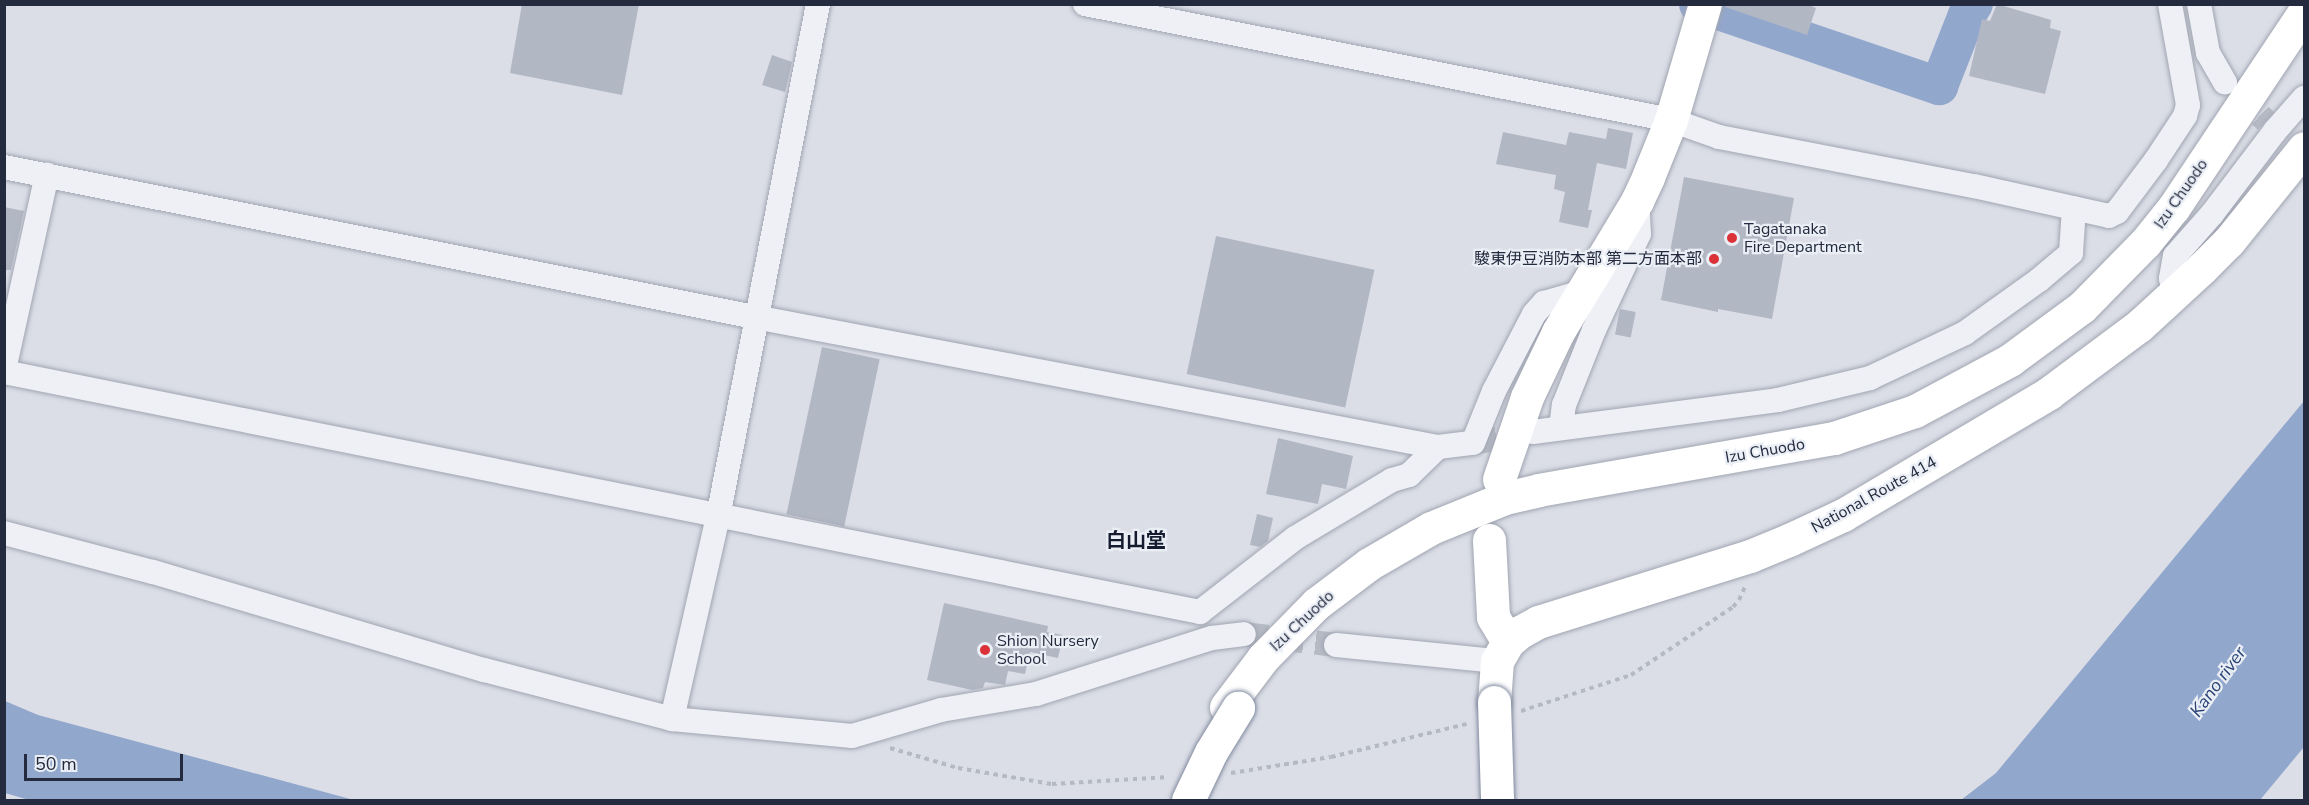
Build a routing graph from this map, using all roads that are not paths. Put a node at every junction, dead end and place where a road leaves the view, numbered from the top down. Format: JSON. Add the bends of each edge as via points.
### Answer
{"nodes":[{"id":1,"x":818,"y":4,"type":"edge"},
{"id":2,"x":1084,"y":4,"type":"edge"},
{"id":3,"x":1705,"y":4,"type":"edge"},
{"id":4,"x":2170,"y":4,"type":"edge"},
{"id":5,"x":2199,"y":4,"type":"edge"},
{"id":6,"x":2304,"y":12,"type":"edge"},
{"id":7,"x":2304,"y":34,"type":"edge"},
{"id":8,"x":2225,"y":83,"type":"tunnel mouth"},
{"id":9,"x":2304,"y":98,"type":"edge"},
{"id":10,"x":1671,"y":120,"type":"junction"},
{"id":11,"x":2304,"y":148,"type":"edge"},
{"id":12,"x":4,"y":167,"type":"edge"},
{"id":13,"x":46,"y":176,"type":"junction"},
{"id":14,"x":1637,"y":201,"type":"junction"},
{"id":15,"x":2074,"y":208,"type":"junction"},
{"id":16,"x":1579,"y":293,"type":"junction"},
{"id":17,"x":2174,"y":295,"type":"junction"},
{"id":18,"x":755,"y":317,"type":"junction"},
{"id":19,"x":4,"y":371,"type":"edge"},
{"id":20,"x":1561,"y":428,"type":"junction"},
{"id":21,"x":1533,"y":432,"type":"tunnel mouth"},
{"id":22,"x":1438,"y":447,"type":"junction"},
{"id":23,"x":1499,"y":479,"type":"dead end"},
{"id":24,"x":718,"y":517,"type":"junction"},
{"id":25,"x":4,"y":534,"type":"edge"},
{"id":26,"x":1489,"y":540,"type":"dead end"},
{"id":27,"x":1244,"y":634,"type":"tunnel mouth"},
{"id":28,"x":1336,"y":645,"type":"tunnel mouth"},
{"id":29,"x":1502,"y":651,"type":"junction"},
{"id":30,"x":1232,"y":707,"type":"junction"},
{"id":31,"x":672,"y":719,"type":"junction"},
{"id":32,"x":1182,"y":792,"type":"edge"},
{"id":33,"x":1497,"y":801,"type":"edge"}],
"edges":[{"from":1,"to":18,"type":"street"},
{"from":2,"to":10,"type":"street"},
{"from":3,"to":10,"type":"main road"},
{"from":4,"to":15,"type":"street","via":[[2188,105],[2185,116],[2116,212],[2109,216]]},
{"from":5,"to":8,"type":"street","via":[[2208,52]]},
{"from":6,"to":30,"type":"main road","name":"Izu Chuodo","via":[[2174,207],[2145,243],[2082,307],[2010,360],[1915,411],[1834,438],[1539,490],[1505,498],[1441,524],[1369,564],[1316,604],[1263,658]]},
{"from":7,"to":30,"type":"main road","name":"Izu Chuodo","via":[[2182,214],[2152,251],[2090,315],[2016,370],[1968,398],[1877,438],[1794,458],[1583,493],[1473,522],[1407,554],[1350,591],[1308,627]]},
{"from":9,"to":17,"type":"street","via":[[2270,126],[2212,214],[2175,256],[2171,278]]},
{"from":10,"to":14,"type":"main road"},
{"from":10,"to":15,"type":"street","via":[[1719,137]]},
{"from":11,"to":17,"type":"main road","name":"National Route 414","via":[[2229,241]]},
{"from":12,"to":13,"type":"street"},
{"from":13,"to":18,"type":"street"},
{"from":13,"to":19,"type":"street"},
{"from":14,"to":16,"type":"main road"},
{"from":14,"to":20,"type":"street","via":[[1639,234],[1564,405]]},
{"from":15,"to":20,"type":"street","via":[[2071,253],[2039,280],[1965,333],[1870,378],[1778,400]]},
{"from":16,"to":22,"type":"street","via":[[1544,303],[1534,314],[1494,391],[1473,443]]},
{"from":16,"to":23,"type":"main road","via":[[1527,397]]},
{"from":17,"to":29,"type":"main road","name":"National Route 414","via":[[2049,393],[1843,515],[1750,556],[1538,622]]},
{"from":18,"to":22,"type":"street"},
{"from":18,"to":24,"type":"street"},
{"from":19,"to":24,"type":"street"},
{"from":20,"to":21,"type":"street"},
{"from":22,"to":24,"type":"street","via":[[1409,475],[1392,480],[1295,538],[1200,612]]},
{"from":24,"to":31,"type":"street"},
{"from":25,"to":31,"type":"street","via":[[153,572],[484,670]]},
{"from":26,"to":29,"type":"main road","via":[[1493,617]]},
{"from":27,"to":31,"type":"street","via":[[1201,641],[1036,694],[940,710],[852,736]]},
{"from":28,"to":29,"type":"street"},
{"from":29,"to":33,"type":"main road","bridge":true,"via":[[1495,712]]},
{"from":30,"to":32,"type":"main road","name":"Izu Chuodo","via":[[1199,755]]}]}
